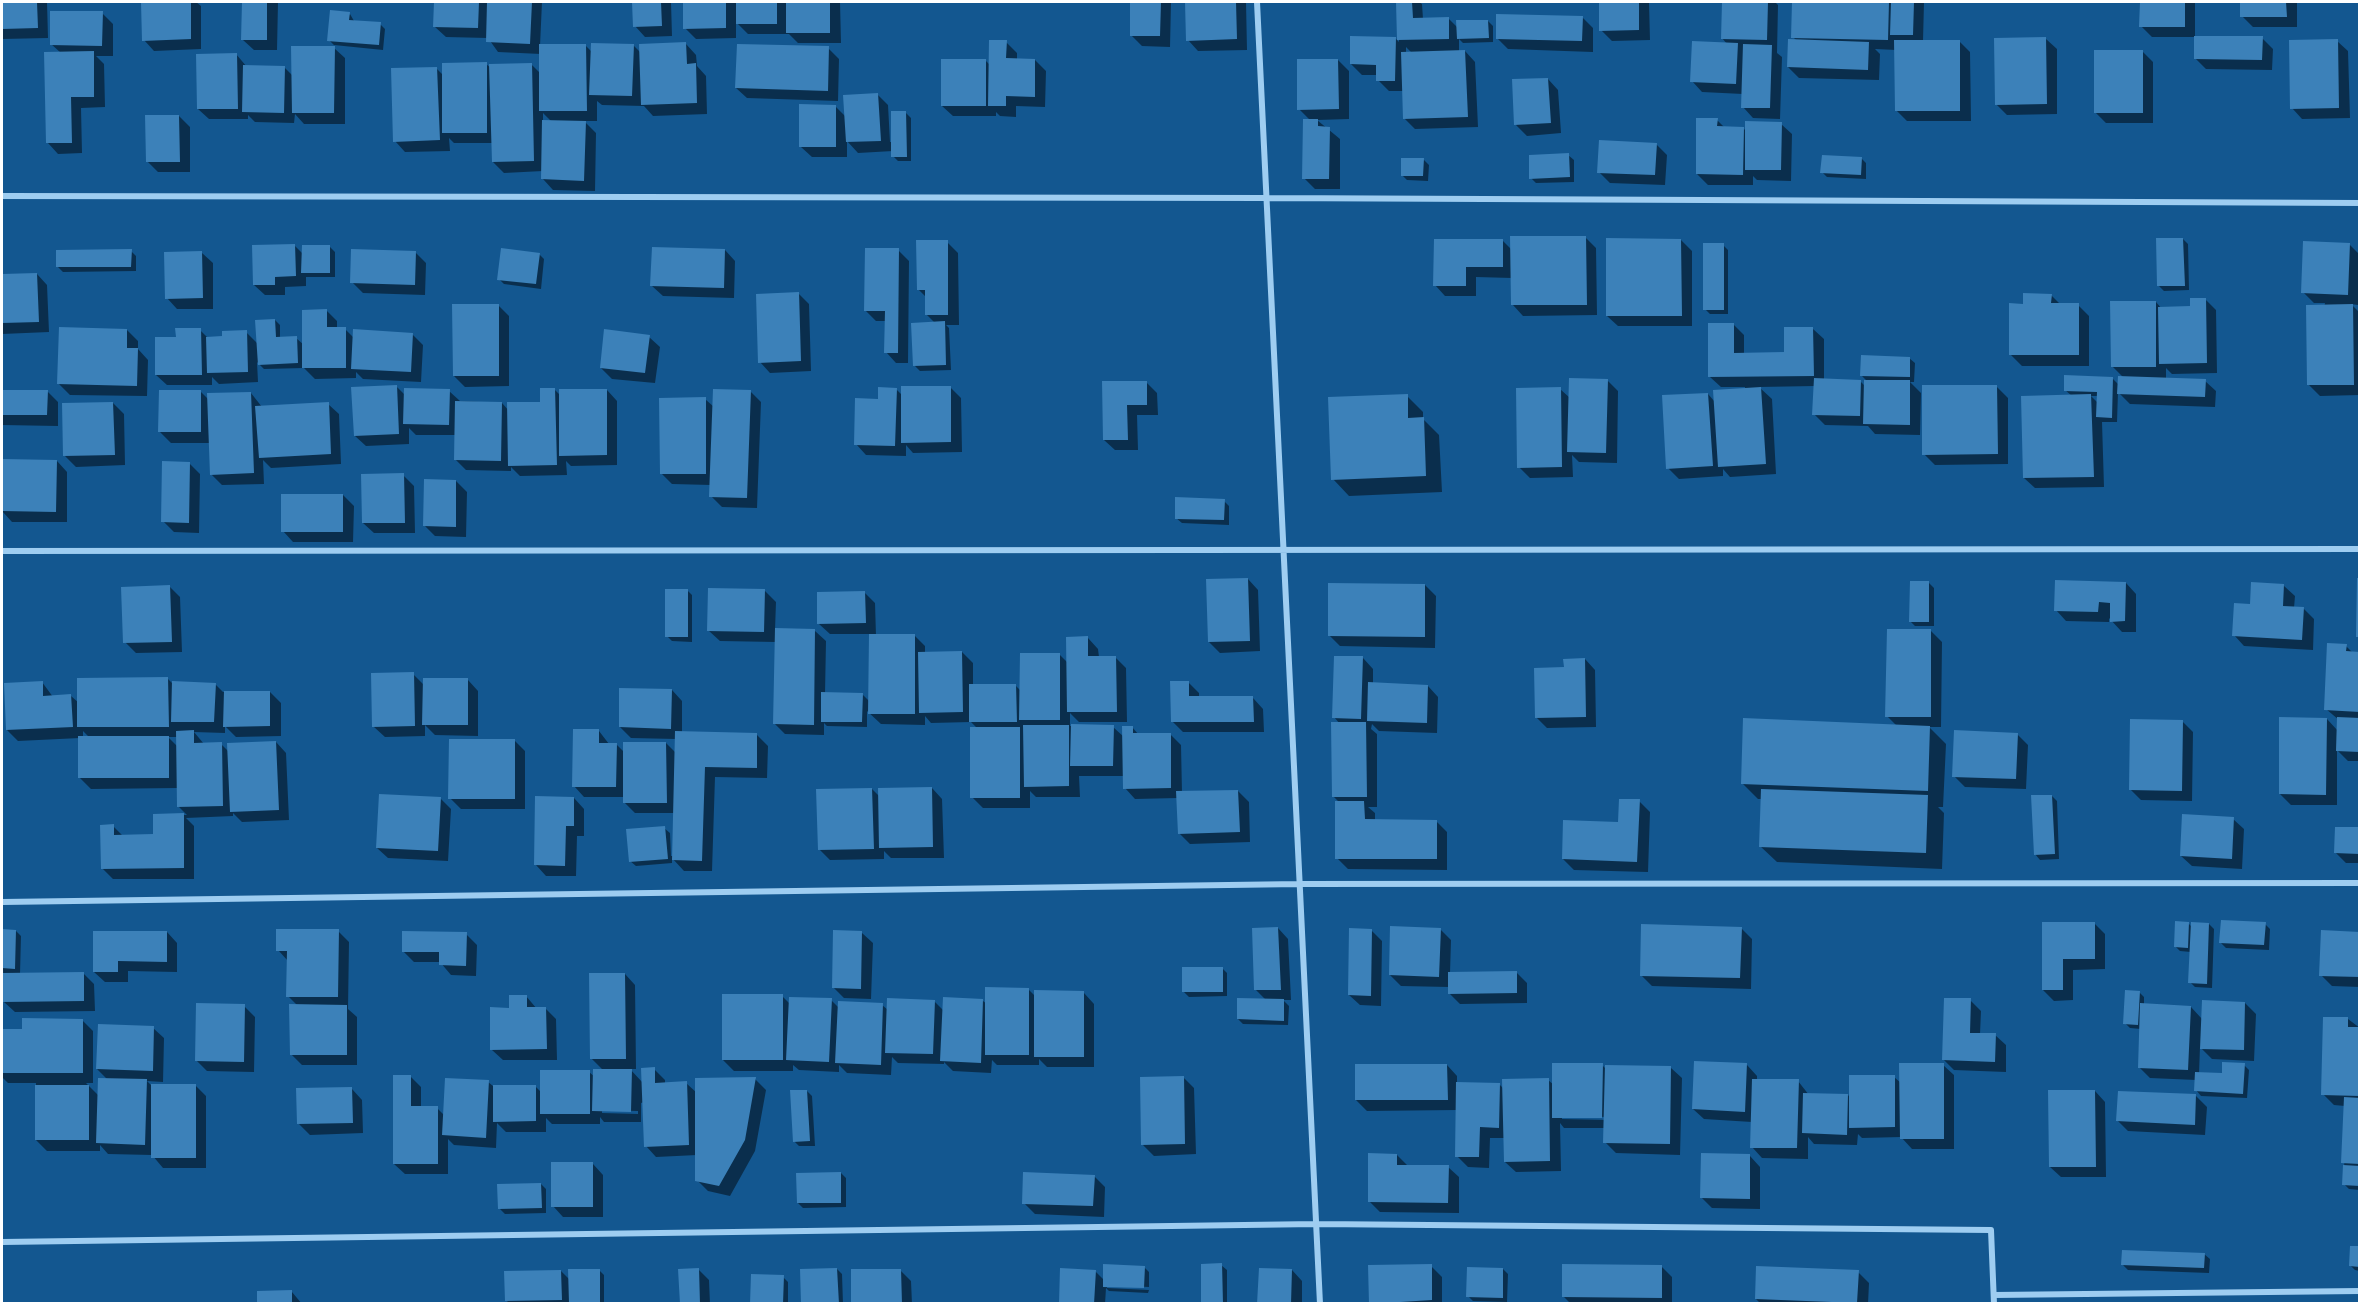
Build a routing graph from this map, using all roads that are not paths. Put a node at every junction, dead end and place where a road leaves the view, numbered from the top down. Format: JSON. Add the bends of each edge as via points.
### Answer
{"nodes":[{"id":1,"x":1257,"y":2,"type":"edge"},
{"id":2,"x":2,"y":196,"type":"edge"},
{"id":3,"x":1266,"y":198,"type":"junction"},
{"id":4,"x":2360,"y":203,"type":"edge"},
{"id":5,"x":2360,"y":549,"type":"edge"},
{"id":6,"x":1284,"y":550,"type":"junction"},
{"id":7,"x":2,"y":551,"type":"edge"},
{"id":8,"x":2360,"y":883,"type":"edge"},
{"id":9,"x":1300,"y":884,"type":"junction"},
{"id":10,"x":2,"y":902,"type":"edge"},
{"id":11,"x":1317,"y":1224,"type":"junction"},
{"id":12,"x":2,"y":1242,"type":"edge"},
{"id":13,"x":2360,"y":1291,"type":"edge"},
{"id":14,"x":1994,"y":1295,"type":"junction"},
{"id":15,"x":1320,"y":1304,"type":"edge"},
{"id":16,"x":1994,"y":1304,"type":"edge"}],
"edges":[{"from":1,"to":3,"type":"street"},
{"from":2,"to":3,"type":"street"},
{"from":3,"to":4,"type":"street"},
{"from":3,"to":6,"type":"street"},
{"from":5,"to":6,"type":"street"},
{"from":6,"to":7,"type":"street"},
{"from":6,"to":9,"type":"street"},
{"from":8,"to":9,"type":"street"},
{"from":9,"to":10,"type":"street"},
{"from":9,"to":11,"type":"street"},
{"from":11,"to":12,"type":"street"},
{"from":11,"to":14,"type":"street","via":[[1991,1230]]},
{"from":11,"to":15,"type":"street"},
{"from":13,"to":14,"type":"street"},
{"from":14,"to":16,"type":"street"}]}
